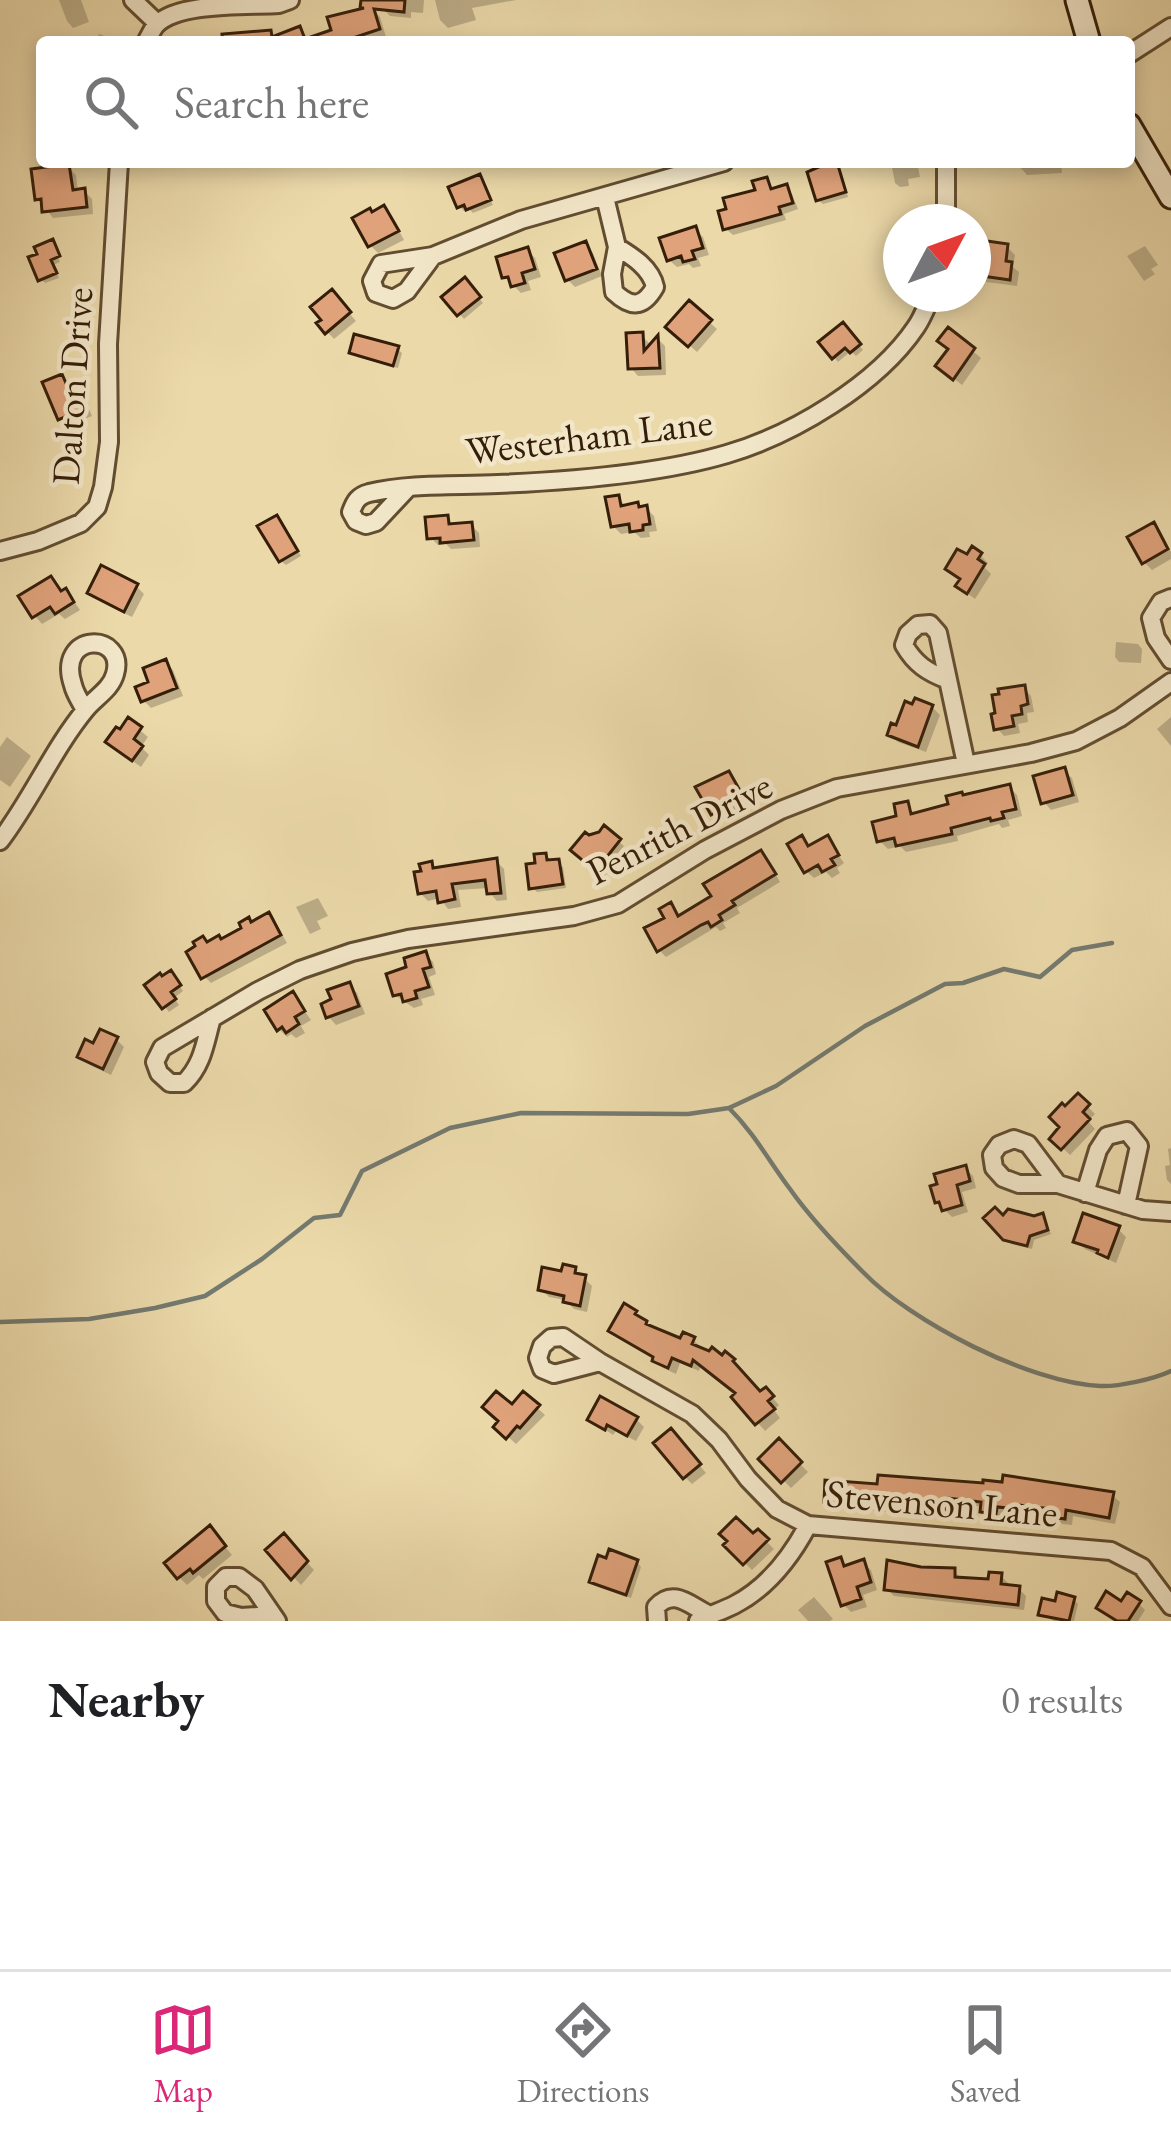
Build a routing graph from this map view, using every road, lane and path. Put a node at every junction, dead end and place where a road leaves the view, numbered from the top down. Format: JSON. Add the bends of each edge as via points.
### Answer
{"nodes":[{"id":1,"x":133,"y":0,"type":"edge"},
{"id":2,"x":290,"y":0,"type":"edge"},
{"id":3,"x":1077,"y":0,"type":"edge"},
{"id":4,"x":157,"y":23,"type":"junction"},
{"id":5,"x":1171,"y":27,"type":"edge"},
{"id":6,"x":149,"y":36,"type":"edge"},
{"id":7,"x":1087,"y":36,"type":"edge"},
{"id":8,"x":1135,"y":50,"type":"edge"},
{"id":9,"x":1135,"y":135,"type":"edge"},
{"id":10,"x":118,"y":168,"type":"edge"},
{"id":11,"x":703,"y":168,"type":"edge"},
{"id":12,"x":946,"y":168,"type":"edge"},
{"id":13,"x":604,"y":197,"type":"junction"},
{"id":14,"x":1171,"y":197,"type":"edge"},
{"id":15,"x":946,"y":204,"type":"edge"},
{"id":16,"x":616,"y":247,"type":"dead end"},
{"id":17,"x":433,"y":256,"type":"dead end"},
{"id":18,"x":924,"y":312,"type":"edge"},
{"id":19,"x":407,"y":489,"type":"dead end"},
{"id":20,"x":0,"y":551,"type":"edge"},
{"id":21,"x":1171,"y":598,"type":"edge"},
{"id":22,"x":1171,"y":660,"type":"edge"},
{"id":23,"x":948,"y":680,"type":"dead end"},
{"id":24,"x":1171,"y":682,"type":"edge"},
{"id":25,"x":85,"y":710,"type":"dead end"},
{"id":26,"x":967,"y":764,"type":"junction"},
{"id":27,"x":0,"y":841,"type":"edge"},
{"id":28,"x":212,"y":1018,"type":"dead end"},
{"id":29,"x":1058,"y":1184,"type":"dead end"},
{"id":30,"x":1085,"y":1193,"type":"junction"},
{"id":31,"x":1126,"y":1205,"type":"junction"},
{"id":32,"x":1171,"y":1212,"type":"edge"},
{"id":33,"x":600,"y":1363,"type":"dead end"},
{"id":34,"x":808,"y":1526,"type":"junction"},
{"id":35,"x":1171,"y":1606,"type":"edge"},
{"id":36,"x":704,"y":1618,"type":"edge"},
{"id":37,"x":657,"y":1621,"type":"edge"}],
"edges":[{"from":1,"to":4,"type":"street"},
{"from":2,"to":4,"type":"street","via":[[203,8]]},
{"from":3,"to":7,"type":"street"},
{"from":4,"to":6,"type":"street"},
{"from":5,"to":8,"type":"street"},
{"from":9,"to":14,"type":"street"},
{"from":10,"to":20,"type":"street","name":"Dalton Drive","via":[[104,487],[81,523]]},
{"from":11,"to":13,"type":"street"},
{"from":12,"to":15,"type":"street"},
{"from":13,"to":16,"type":"street"},
{"from":13,"to":17,"type":"street"},
{"from":18,"to":19,"type":"street","name":"Westerham Lane","via":[[860,384],[776,437],[673,466]]},
{"from":21,"to":22,"type":"street","via":[[1151,618]]},
{"from":23,"to":26,"type":"street"},
{"from":24,"to":26,"type":"street","name":"Penrith Drive","via":[[1076,741]]},
{"from":25,"to":27,"type":"street"},
{"from":26,"to":28,"type":"street","name":"Penrith Drive","via":[[837,788],[781,810],[605,909],[352,952]]},
{"from":29,"to":30,"type":"street"},
{"from":30,"to":31,"type":"street"},
{"from":30,"to":31,"type":"street","via":[[1107,1136],[1127,1131],[1139,1146]]},
{"from":31,"to":32,"type":"street"},
{"from":33,"to":34,"type":"street","name":"Stevenson Lane","via":[[692,1414],[777,1509]]},
{"from":34,"to":35,"type":"street","name":"Stevenson Lane","via":[[1111,1551],[1142,1567]]},
{"from":34,"to":36,"type":"street","via":[[760,1588]]},
{"from":36,"to":37,"type":"street","via":[[671,1597],[656,1607]]}]}
